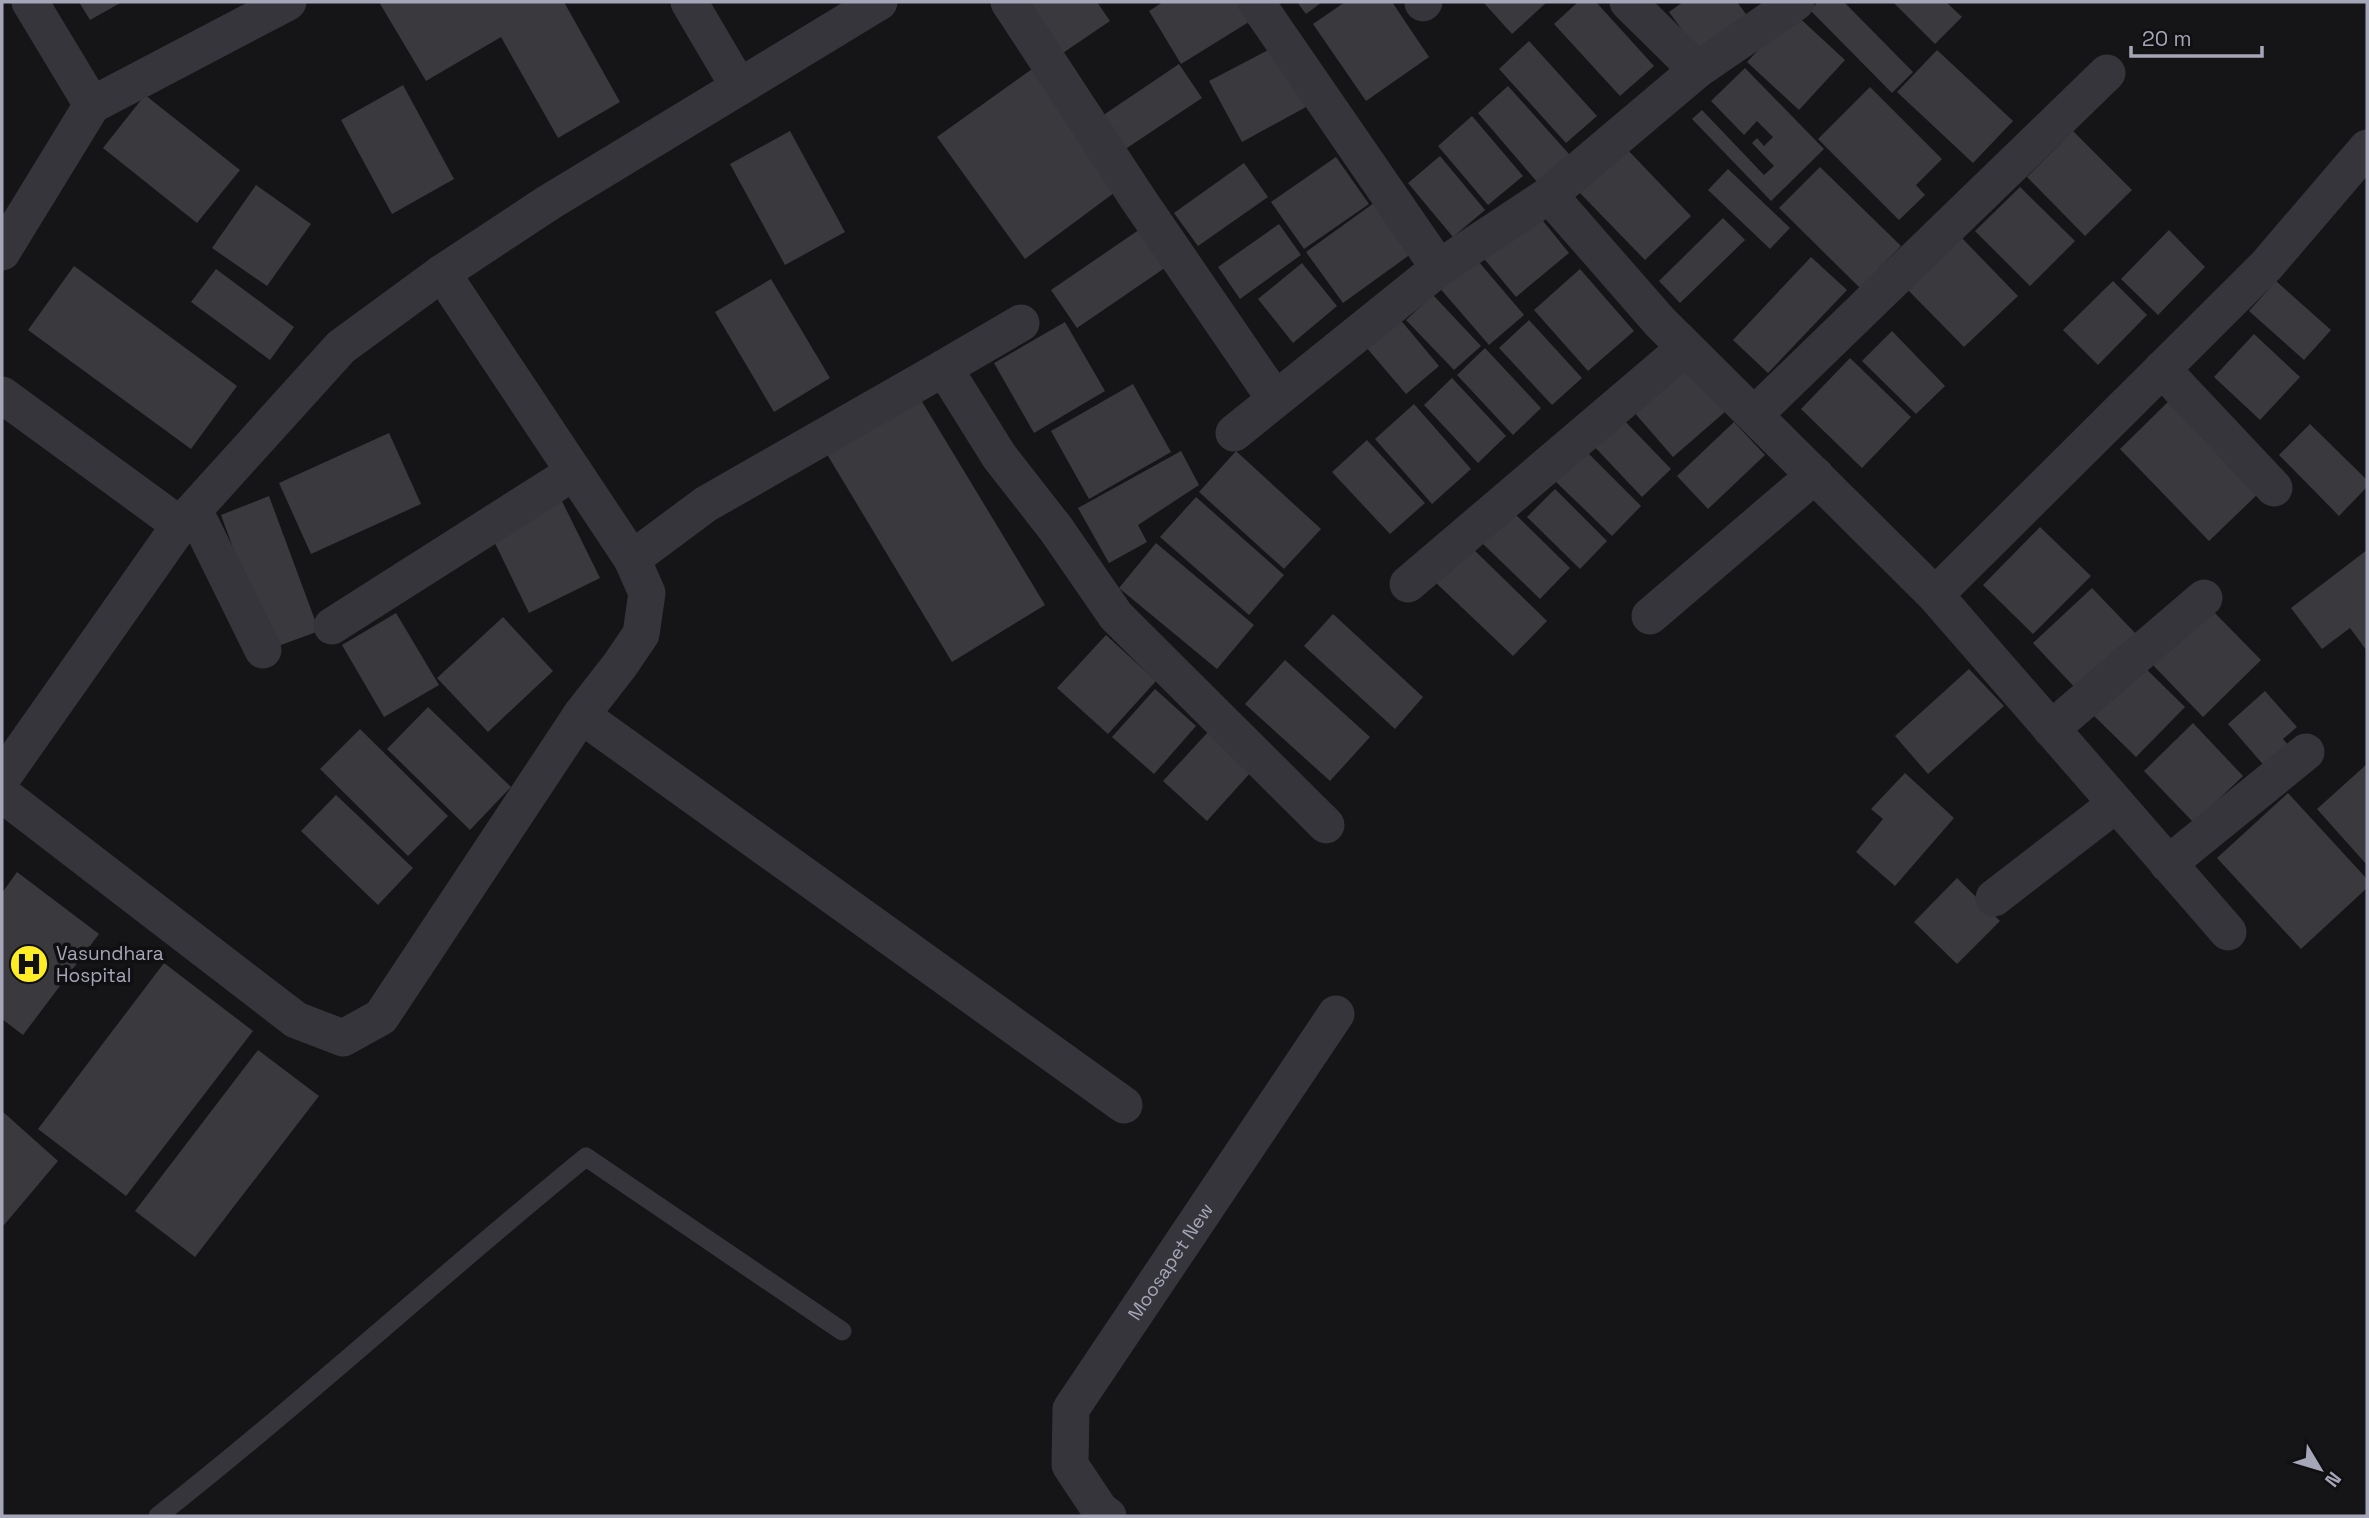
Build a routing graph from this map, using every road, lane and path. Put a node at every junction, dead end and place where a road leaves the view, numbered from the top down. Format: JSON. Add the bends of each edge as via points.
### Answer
{"nodes":[{"id":1,"x":30,"y":2,"type":"edge"},
{"id":2,"x":288,"y":2,"type":"edge"},
{"id":3,"x":689,"y":2,"type":"edge"},
{"id":4,"x":878,"y":2,"type":"edge"},
{"id":5,"x":1009,"y":2,"type":"edge"},
{"id":6,"x":1256,"y":2,"type":"edge"},
{"id":7,"x":1628,"y":2,"type":"edge"},
{"id":8,"x":1796,"y":2,"type":"edge"},
{"id":9,"x":1697,"y":70,"type":"junction"},
{"id":10,"x":2107,"y":73,"type":"dead end"},
{"id":11,"x":739,"y":87,"type":"junction"},
{"id":12,"x":92,"y":105,"type":"junction"},
{"id":13,"x":2367,"y":148,"type":"edge"},
{"id":14,"x":1549,"y":195,"type":"junction"},
{"id":15,"x":2,"y":252,"type":"edge"},
{"id":16,"x":1439,"y":268,"type":"junction"},
{"id":17,"x":442,"y":273,"type":"junction"},
{"id":18,"x":1021,"y":323,"type":"dead end"},
{"id":19,"x":1685,"y":348,"type":"junction"},
{"id":20,"x":944,"y":368,"type":"junction"},
{"id":21,"x":2162,"y":369,"type":"junction"},
{"id":22,"x":2,"y":395,"type":"edge"},
{"id":23,"x":1275,"y":399,"type":"junction"},
{"id":24,"x":1754,"y":415,"type":"junction"},
{"id":25,"x":1234,"y":433,"type":"dead end"},
{"id":26,"x":574,"y":472,"type":"junction"},
{"id":27,"x":1815,"y":475,"type":"junction"},
{"id":28,"x":2274,"y":488,"type":"dead end"},
{"id":29,"x":187,"y":518,"type":"junction"},
{"id":30,"x":632,"y":559,"type":"junction"},
{"id":31,"x":1408,"y":584,"type":"dead end"},
{"id":32,"x":1935,"y":595,"type":"junction"},
{"id":33,"x":2204,"y":598,"type":"dead end"},
{"id":34,"x":1650,"y":616,"type":"dead end"},
{"id":35,"x":331,"y":626,"type":"dead end"},
{"id":36,"x":263,"y":650,"type":"dead end"},
{"id":37,"x":581,"y":715,"type":"junction"},
{"id":38,"x":2051,"y":729,"type":"junction"},
{"id":39,"x":2306,"y":752,"type":"dead end"},
{"id":40,"x":2,"y":778,"type":"edge"},
{"id":41,"x":2,"y":794,"type":"edge"},
{"id":42,"x":2116,"y":804,"type":"junction"},
{"id":43,"x":1326,"y":825,"type":"dead end"},
{"id":44,"x":2168,"y":864,"type":"junction"},
{"id":45,"x":1994,"y":898,"type":"dead end"},
{"id":46,"x":2228,"y":932,"type":"dead end"},
{"id":47,"x":1336,"y":1014,"type":"dead end"},
{"id":48,"x":1124,"y":1105,"type":"dead end"},
{"id":49,"x":842,"y":1331,"type":"dead end"},
{"id":50,"x":158,"y":1516,"type":"edge"},
{"id":51,"x":1108,"y":1516,"type":"edge"}],
"edges":[{"from":1,"to":12,"type":"street"},
{"from":2,"to":12,"type":"street"},
{"from":3,"to":11,"type":"street"},
{"from":4,"to":11,"type":"street"},
{"from":5,"to":23,"type":"street"},
{"from":6,"to":16,"type":"street"},
{"from":7,"to":9,"type":"street"},
{"from":8,"to":9,"type":"street"},
{"from":9,"to":14,"type":"street"},
{"from":10,"to":24,"type":"street"},
{"from":11,"to":17,"type":"street"},
{"from":12,"to":15,"type":"street"},
{"from":13,"to":21,"type":"street","via":[[2266,266]]},
{"from":14,"to":16,"type":"street"},
{"from":14,"to":19,"type":"street"},
{"from":16,"to":23,"type":"street"},
{"from":17,"to":26,"type":"street"},
{"from":17,"to":29,"type":"street","via":[[341,346]]},
{"from":18,"to":20,"type":"street"},
{"from":19,"to":24,"type":"street"},
{"from":19,"to":31,"type":"street"},
{"from":20,"to":30,"type":"street","via":[[706,504]]},
{"from":20,"to":43,"type":"street","via":[[999,456],[1116,616]]},
{"from":21,"to":28,"type":"street"},
{"from":21,"to":32,"type":"street"},
{"from":22,"to":29,"type":"street"},
{"from":23,"to":25,"type":"street"},
{"from":24,"to":27,"type":"street"},
{"from":26,"to":30,"type":"street"},
{"from":26,"to":35,"type":"street"},
{"from":27,"to":32,"type":"street"},
{"from":27,"to":34,"type":"street"},
{"from":29,"to":36,"type":"street"},
{"from":29,"to":40,"type":"street"},
{"from":30,"to":37,"type":"street","via":[[647,593],[641,634]]},
{"from":32,"to":38,"type":"street"},
{"from":33,"to":38,"type":"street"},
{"from":37,"to":41,"type":"street","via":[[381,1017],[343,1038],[296,1020]]},
{"from":37,"to":48,"type":"street"},
{"from":38,"to":42,"type":"street"},
{"from":39,"to":44,"type":"street"},
{"from":42,"to":44,"type":"street"},
{"from":42,"to":45,"type":"street"},
{"from":44,"to":46,"type":"street"},
{"from":47,"to":51,"type":"street","name":"Moosapet New","via":[[1071,1409],[1070,1465]]},
{"from":49,"to":50,"type":"lane","via":[[586,1157],[253,1441]]}]}
